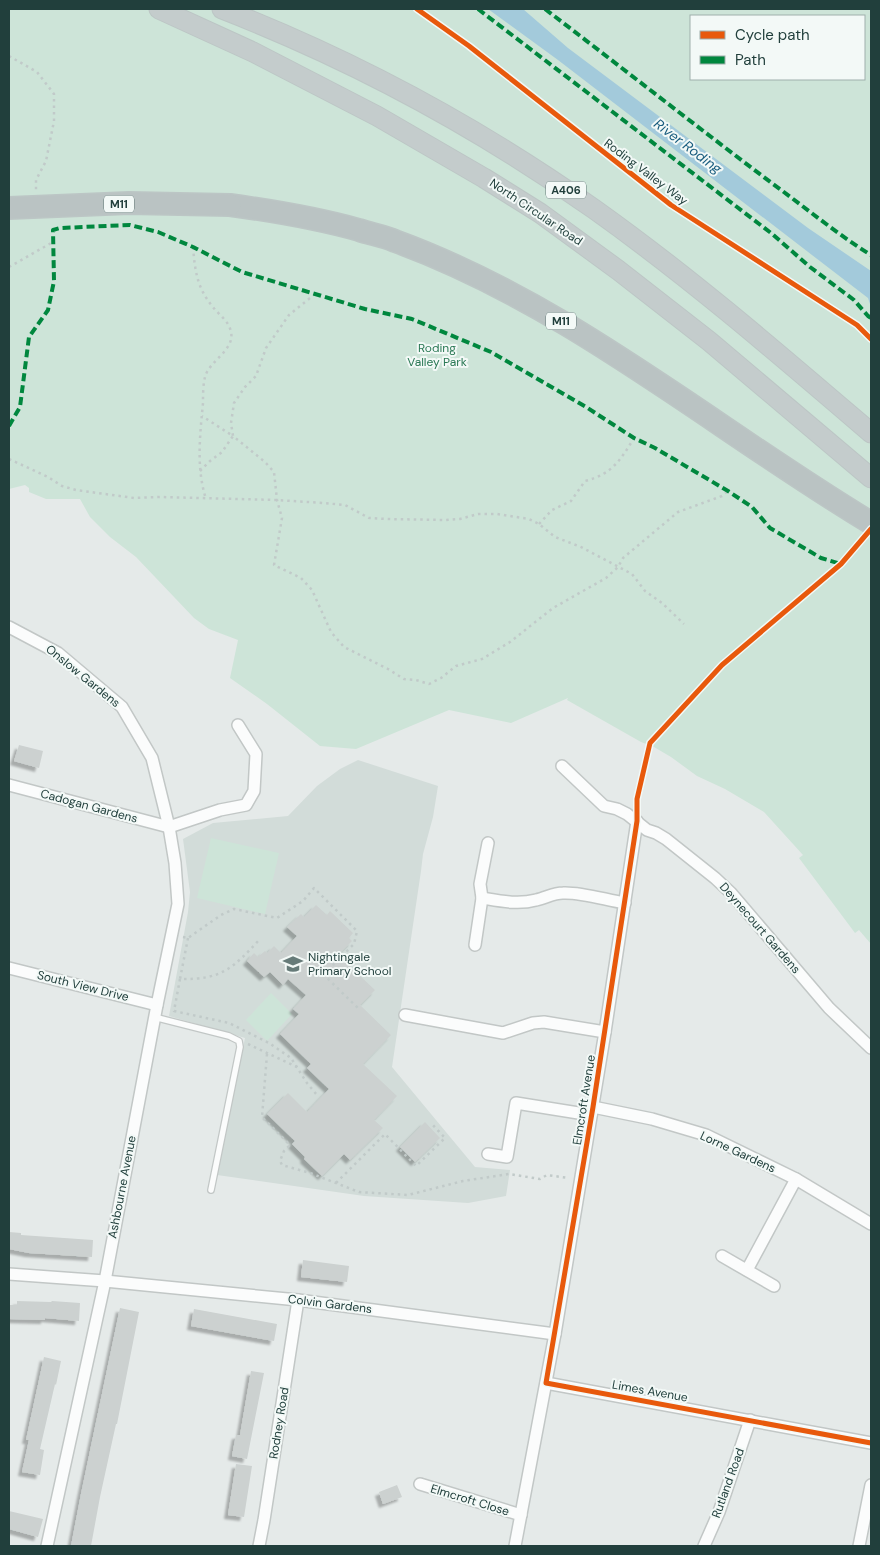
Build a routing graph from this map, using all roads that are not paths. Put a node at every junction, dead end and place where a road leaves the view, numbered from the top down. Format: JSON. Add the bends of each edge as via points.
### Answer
{"nodes":[{"id":1,"x":159,"y":9,"type":"edge"},
{"id":2,"x":222,"y":9,"type":"edge"},
{"id":3,"x":9,"y":208,"type":"edge"},
{"id":4,"x":871,"y":433,"type":"edge"},
{"id":5,"x":871,"y":478,"type":"edge"},
{"id":6,"x":864,"y":519,"type":"edge"},
{"id":7,"x":9,"y":627,"type":"edge"},
{"id":8,"x":238,"y":724,"type":"dead end"},
{"id":9,"x":562,"y":766,"type":"dead end"},
{"id":10,"x":9,"y":785,"type":"edge"},
{"id":11,"x":637,"y":821,"type":"junction"},
{"id":12,"x":169,"y":827,"type":"junction"},
{"id":13,"x":488,"y":843,"type":"dead end"},
{"id":14,"x":482,"y":898,"type":"junction"},
{"id":15,"x":625,"y":903,"type":"junction"},
{"id":16,"x":475,"y":945,"type":"dead end"},
{"id":17,"x":9,"y":968,"type":"edge"},
{"id":18,"x":157,"y":1005,"type":"junction"},
{"id":19,"x":405,"y":1016,"type":"dead end"},
{"id":20,"x":154,"y":1017,"type":"junction"},
{"id":21,"x":605,"y":1032,"type":"junction"},
{"id":22,"x":871,"y":1048,"type":"edge"},
{"id":23,"x":592,"y":1111,"type":"junction"},
{"id":24,"x":488,"y":1154,"type":"dead end"},
{"id":25,"x":796,"y":1179,"type":"junction"},
{"id":26,"x":211,"y":1190,"type":"dead end"},
{"id":27,"x":871,"y":1224,"type":"edge"},
{"id":28,"x":722,"y":1256,"type":"dead end"},
{"id":29,"x":747,"y":1270,"type":"junction"},
{"id":30,"x":9,"y":1274,"type":"edge"},
{"id":31,"x":105,"y":1281,"type":"junction"},
{"id":32,"x":774,"y":1286,"type":"dead end"},
{"id":33,"x":298,"y":1300,"type":"junction"},
{"id":34,"x":555,"y":1334,"type":"junction"},
{"id":35,"x":546,"y":1382,"type":"junction"},
{"id":36,"x":750,"y":1420,"type":"junction"},
{"id":37,"x":871,"y":1443,"type":"edge"},
{"id":38,"x":420,"y":1484,"type":"dead end"},
{"id":39,"x":871,"y":1485,"type":"edge"},
{"id":40,"x":521,"y":1515,"type":"junction"},
{"id":41,"x":47,"y":1546,"type":"edge"},
{"id":42,"x":259,"y":1546,"type":"edge"},
{"id":43,"x":515,"y":1546,"type":"edge"},
{"id":44,"x":704,"y":1546,"type":"edge"},
{"id":45,"x":860,"y":1546,"type":"edge"}],
"edges":[{"from":1,"to":5,"type":"highway","name":"North Circular Road","number":"A406","via":[[253,52],[360,108],[540,213],[702,335]]},
{"from":2,"to":4,"type":"highway","number":"A406","via":[[394,87],[562,187],[656,254]]},
{"from":3,"to":6,"type":"highway","number":"M11","bridge":true,"via":[[129,203],[230,205],[333,223],[394,240],[490,282],[546,312]]},
{"from":7,"to":12,"type":"street","name":"Onslow Gardens","via":[[58,653],[122,707],[152,758]]},
{"from":8,"to":12,"type":"street","via":[[256,754],[254,791],[246,804]]},
{"from":9,"to":11,"type":"street","name":"Deynecourt Gardens","via":[[604,806],[617,809]]},
{"from":10,"to":12,"type":"street","name":"Cadogan Gardens"},
{"from":11,"to":15,"type":"street","name":"Elmcroft Avenue"},
{"from":11,"to":22,"type":"street","name":"Deynecourt Gardens","via":[[666,839],[731,893],[829,1008]]},
{"from":12,"to":18,"type":"street","name":"Ashbourne Avenue","via":[[178,904]]},
{"from":13,"to":14,"type":"street","via":[[480,884]]},
{"from":14,"to":15,"type":"street","via":[[513,903],[564,893]]},
{"from":14,"to":16,"type":"street"},
{"from":15,"to":21,"type":"street","name":"Elmcroft Avenue"},
{"from":17,"to":18,"type":"street","name":"South View Drive"},
{"from":18,"to":20,"type":"street","name":"Ashbourne Avenue"},
{"from":19,"to":21,"type":"street","via":[[503,1033],[544,1022]]},
{"from":20,"to":26,"type":"lane","via":[[239,1041]]},
{"from":20,"to":31,"type":"street","name":"Ashbourne Avenue"},
{"from":21,"to":23,"type":"street","name":"Elmcroft Avenue"},
{"from":23,"to":24,"type":"street","name":"Lorne Gardens","via":[[516,1103],[507,1157]]},
{"from":23,"to":25,"type":"street","name":"Lorne Gardens","via":[[652,1119],[706,1135]]},
{"from":23,"to":34,"type":"street","name":"Elmcroft Avenue"},
{"from":25,"to":27,"type":"street","name":"Lorne Gardens"},
{"from":25,"to":29,"type":"street"},
{"from":28,"to":29,"type":"street"},
{"from":29,"to":32,"type":"street"},
{"from":30,"to":31,"type":"street","name":"Colvin Gardens"},
{"from":31,"to":33,"type":"street","name":"Colvin Gardens"},
{"from":31,"to":41,"type":"street","name":"Ashbourne Avenue"},
{"from":33,"to":34,"type":"street","name":"Colvin Gardens"},
{"from":33,"to":42,"type":"street","name":"Rodney Road"},
{"from":34,"to":35,"type":"street","name":"Elmcroft Avenue"},
{"from":35,"to":36,"type":"street","name":"Limes Avenue"},
{"from":35,"to":40,"type":"street","name":"Elmcroft Avenue"},
{"from":36,"to":37,"type":"street","name":"Limes Avenue"},
{"from":36,"to":44,"type":"street","name":"Rutland Road"},
{"from":38,"to":40,"type":"street","name":"Elmcroft Close"},
{"from":39,"to":45,"type":"street"},
{"from":40,"to":43,"type":"street","name":"Elmcroft Avenue"}]}
